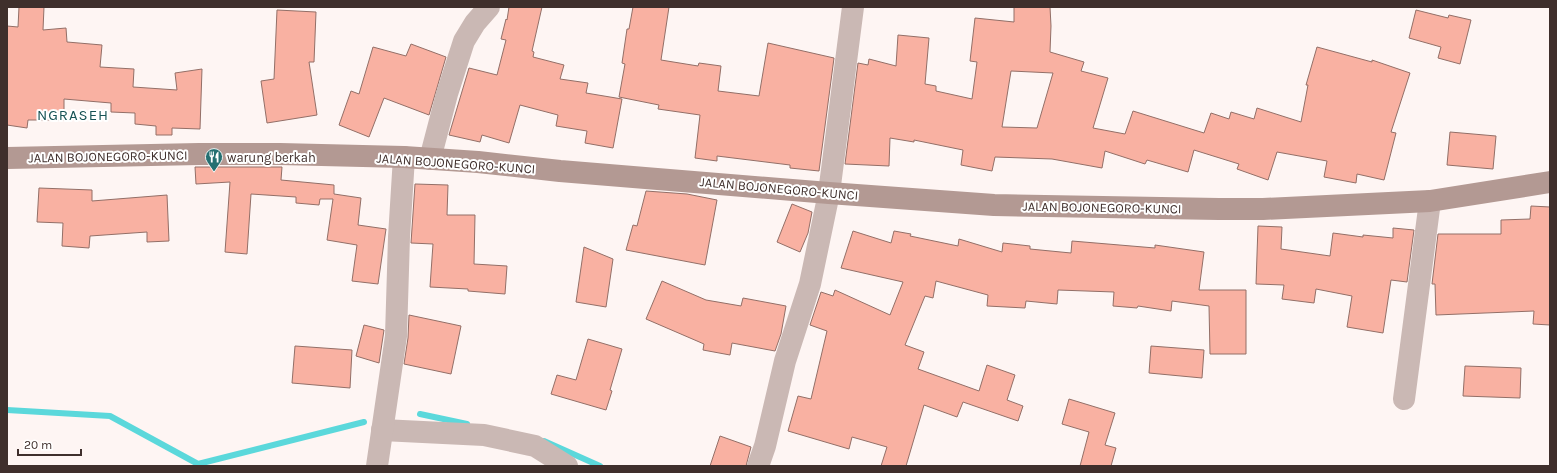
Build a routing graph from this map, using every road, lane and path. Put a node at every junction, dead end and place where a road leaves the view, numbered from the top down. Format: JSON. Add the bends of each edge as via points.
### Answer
{"nodes":[{"id":1,"x":489,"y":7,"type":"edge"},
{"id":2,"x":853,"y":7,"type":"edge"},
{"id":3,"x":404,"y":157,"type":"junction"},
{"id":4,"x":7,"y":158,"type":"edge"},
{"id":5,"x":430,"y":159,"type":"junction"},
{"id":6,"x":1550,"y":182,"type":"edge"},
{"id":7,"x":829,"y":193,"type":"junction"},
{"id":8,"x":1430,"y":201,"type":"junction"},
{"id":9,"x":1404,"y":399,"type":"dead end"},
{"id":10,"x":384,"y":422,"type":"junction"},
{"id":11,"x":377,"y":466,"type":"edge"},
{"id":12,"x":567,"y":466,"type":"edge"},
{"id":13,"x":758,"y":466,"type":"edge"}],
"edges":[{"from":1,"to":5,"type":"street","via":[[464,41]]},
{"from":2,"to":7,"type":"street"},
{"from":3,"to":4,"type":"main road","name":"JALAN BOJONEGORO-KUNCI","via":[[200,154]]},
{"from":3,"to":5,"type":"main road","name":"JALAN BOJONEGORO-KUNCI"},
{"from":3,"to":10,"type":"street","via":[[396,336]]},
{"from":5,"to":7,"type":"main road","name":"JALAN BOJONEGORO-KUNCI"},
{"from":6,"to":8,"type":"main road","name":"JALAN BOJONEGORO-KUNCI"},
{"from":7,"to":8,"type":"main road","name":"JALAN BOJONEGORO-KUNCI","via":[[994,205],[1219,209]]},
{"from":7,"to":13,"type":"street","via":[[810,284],[785,361]]},
{"from":8,"to":9,"type":"street"},
{"from":10,"to":11,"type":"street"},
{"from":10,"to":12,"type":"street","via":[[484,435],[535,446]]}]}
